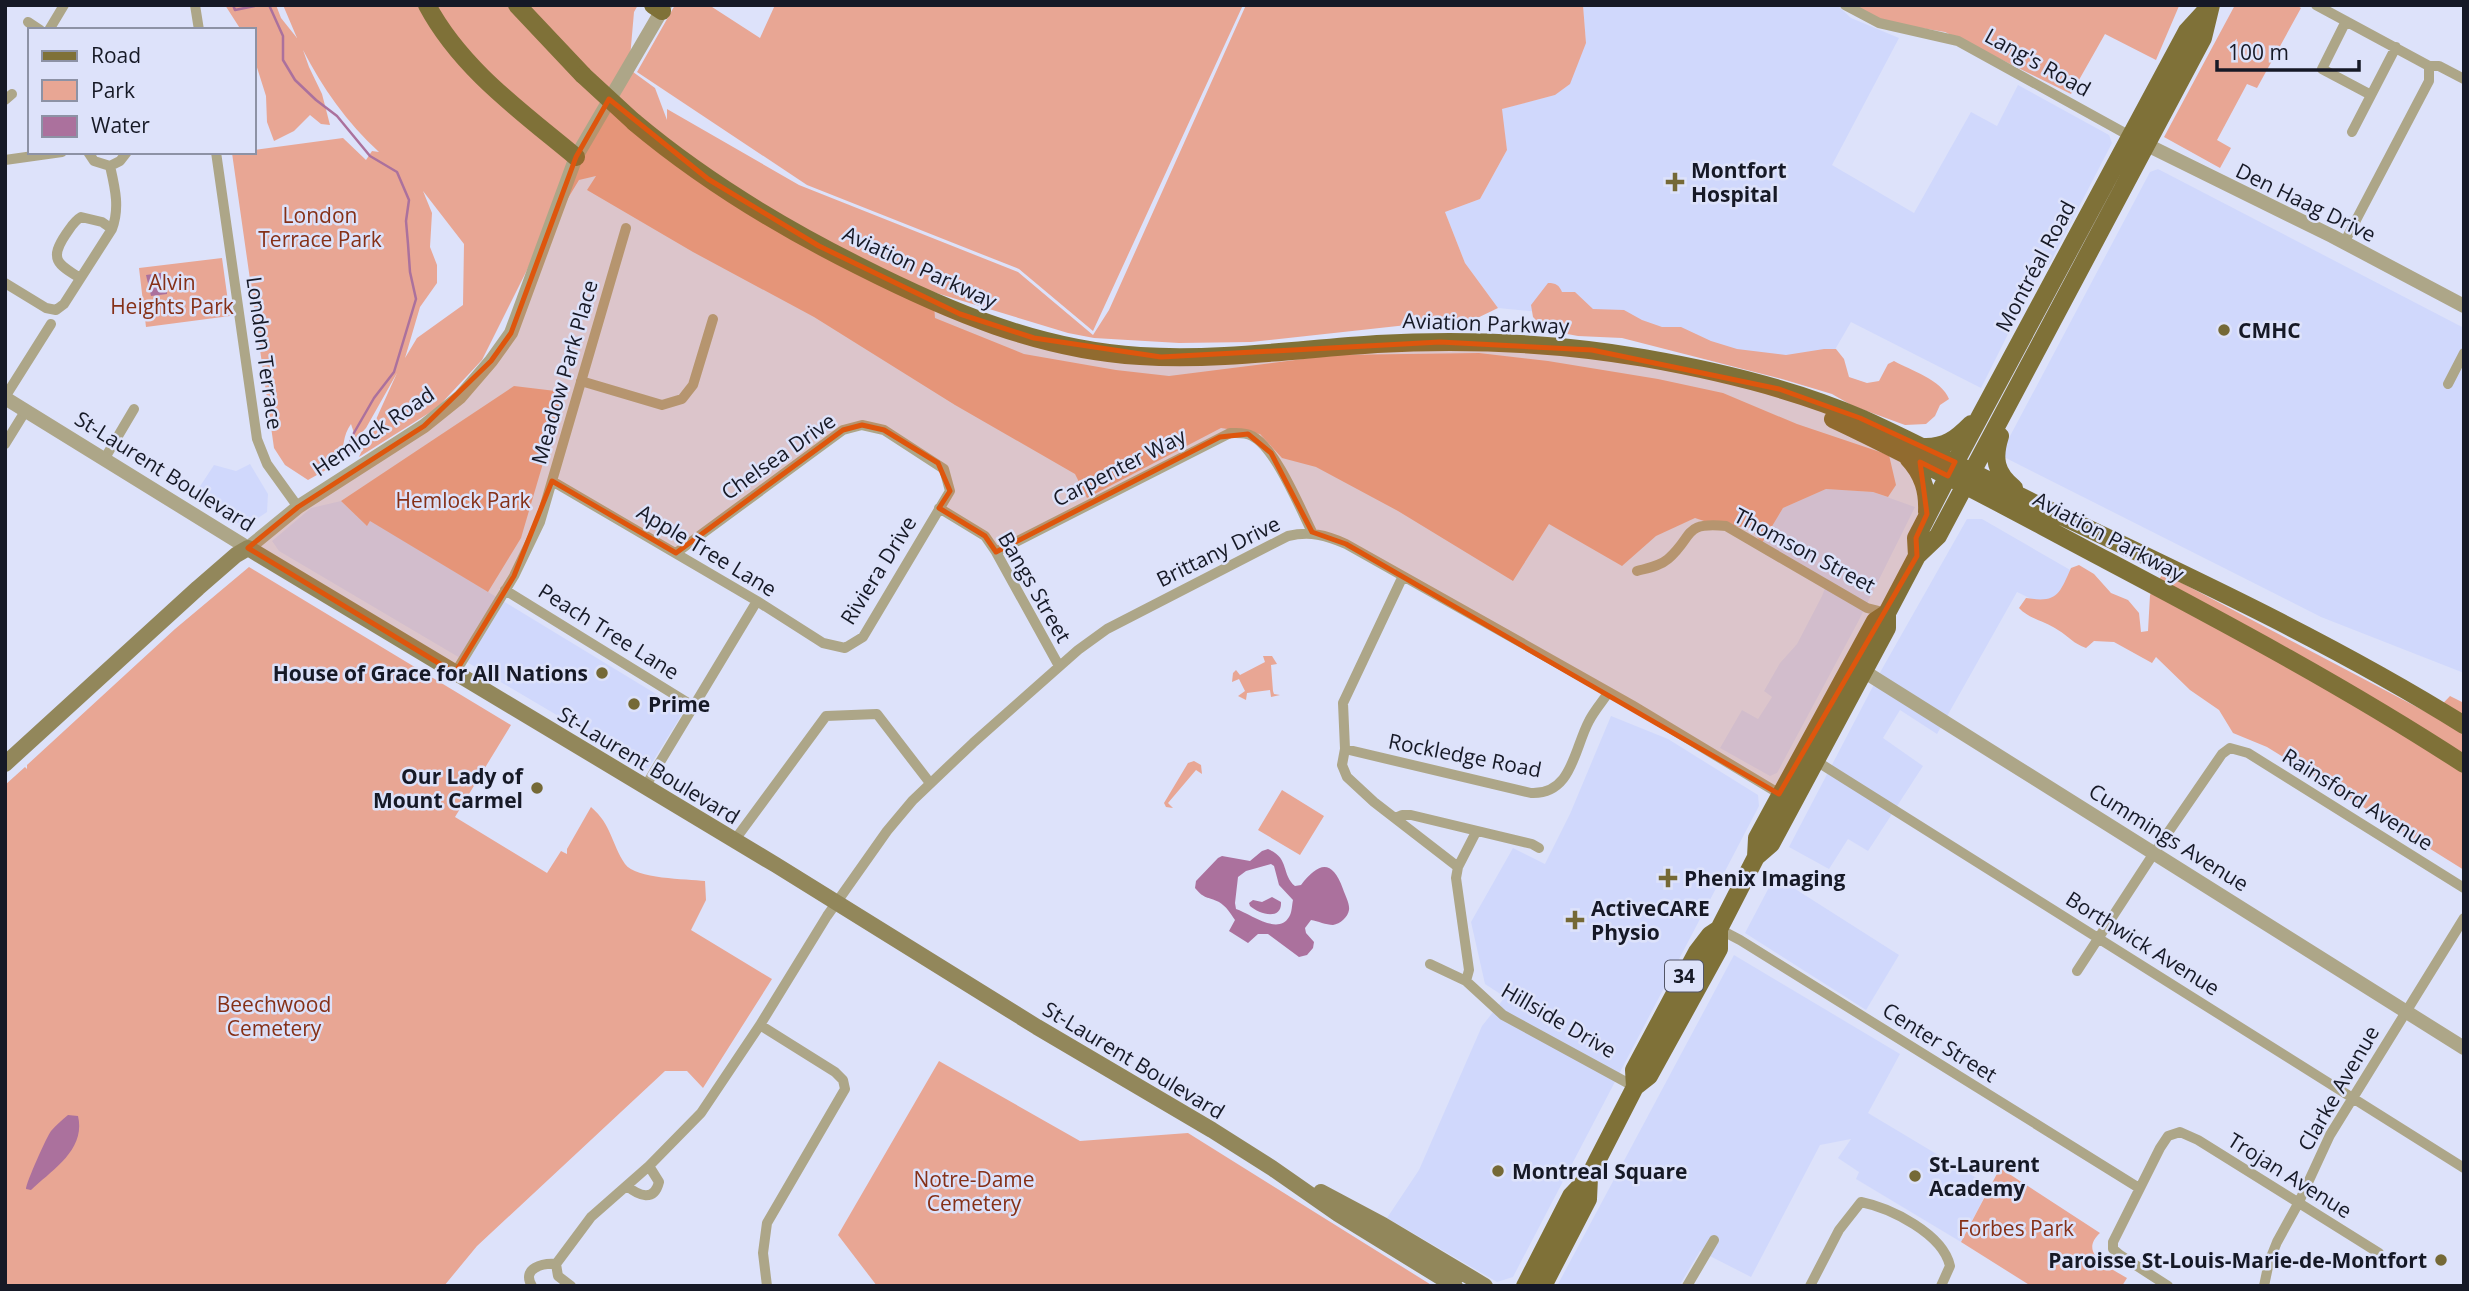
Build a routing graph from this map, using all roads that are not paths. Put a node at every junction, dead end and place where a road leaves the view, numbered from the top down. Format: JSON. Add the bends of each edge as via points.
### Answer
{"nodes":[{"id":1,"x":64,"y":5,"type":"edge"},
{"id":2,"x":427,"y":5,"type":"edge"},
{"id":3,"x":517,"y":5,"type":"edge"},
{"id":4,"x":1845,"y":5,"type":"edge"},
{"id":5,"x":2211,"y":5,"type":"edge"},
{"id":6,"x":2316,"y":5,"type":"edge"},
{"id":7,"x":195,"y":6,"type":"edge"},
{"id":8,"x":660,"y":7,"type":"edge"},
{"id":9,"x":2346,"y":21,"type":"junction"},
{"id":10,"x":28,"y":22,"type":"dead end"},
{"id":11,"x":37,"y":28,"type":"edge"},
{"id":12,"x":50,"y":28,"type":"edge"},
{"id":13,"x":199,"y":28,"type":"edge"},
{"id":14,"x":2396,"y":47,"type":"junction"},
{"id":15,"x":2429,"y":66,"type":"junction"},
{"id":16,"x":2464,"y":79,"type":"edge"},
{"id":17,"x":2371,"y":95,"type":"junction"},
{"id":18,"x":2352,"y":132,"type":"dead end"},
{"id":19,"x":2138,"y":140,"type":"junction"},
{"id":20,"x":48,"y":154,"type":"edge"},
{"id":21,"x":89,"y":154,"type":"edge"},
{"id":22,"x":125,"y":154,"type":"edge"},
{"id":23,"x":216,"y":154,"type":"edge"},
{"id":24,"x":576,"y":157,"type":"junction"},
{"id":25,"x":5,"y":160,"type":"edge"},
{"id":26,"x":110,"y":166,"type":"junction"},
{"id":27,"x":626,"y":228,"type":"dead end"},
{"id":28,"x":112,"y":229,"type":"junction"},
{"id":29,"x":2344,"y":243,"type":"junction"},
{"id":30,"x":80,"y":278,"type":"junction"},
{"id":31,"x":5,"y":283,"type":"edge"},
{"id":32,"x":2464,"y":306,"type":"edge"},
{"id":33,"x":713,"y":319,"type":"dead end"},
{"id":34,"x":51,"y":324,"type":"dead end"},
{"id":35,"x":2464,"y":353,"type":"edge"},
{"id":36,"x":581,"y":382,"type":"junction"},
{"id":37,"x":2448,"y":384,"type":"dead end"},
{"id":38,"x":5,"y":397,"type":"edge"},
{"id":39,"x":2012,"y":397,"type":"junction"},
{"id":40,"x":134,"y":409,"type":"dead end"},
{"id":41,"x":26,"y":410,"type":"junction"},
{"id":42,"x":1981,"y":414,"type":"junction"},
{"id":43,"x":5,"y":444,"type":"edge"},
{"id":44,"x":1912,"y":450,"type":"junction"},
{"id":45,"x":105,"y":458,"type":"junction"},
{"id":46,"x":1952,"y":469,"type":"junction"},
{"id":47,"x":1970,"y":478,"type":"junction"},
{"id":48,"x":552,"y":481,"type":"junction"},
{"id":49,"x":2030,"y":501,"type":"junction"},
{"id":50,"x":298,"y":507,"type":"junction"},
{"id":51,"x":939,"y":508,"type":"junction"},
{"id":52,"x":2006,"y":508,"type":"junction"},
{"id":53,"x":1927,"y":514,"type":"junction"},
{"id":54,"x":1944,"y":527,"type":"junction"},
{"id":55,"x":1312,"y":532,"type":"junction"},
{"id":56,"x":248,"y":548,"type":"junction"},
{"id":57,"x":996,"y":552,"type":"junction"},
{"id":58,"x":676,"y":554,"type":"junction"},
{"id":59,"x":1917,"y":555,"type":"junction"},
{"id":60,"x":1637,"y":571,"type":"dead end"},
{"id":61,"x":1403,"y":576,"type":"junction"},
{"id":62,"x":505,"y":590,"type":"junction"},
{"id":63,"x":757,"y":601,"type":"junction"},
{"id":64,"x":1887,"y":613,"type":"junction"},
{"id":65,"x":845,"y":648,"type":"joint"},
{"id":66,"x":1059,"y":666,"type":"junction"},
{"id":67,"x":1857,"y":667,"type":"junction"},
{"id":68,"x":455,"y":673,"type":"junction"},
{"id":69,"x":1608,"y":692,"type":"junction"},
{"id":70,"x":693,"y":706,"type":"junction"},
{"id":71,"x":2460,"y":722,"type":"edge"},
{"id":72,"x":2438,"y":747,"type":"junction"},
{"id":73,"x":1345,"y":749,"type":"junction"},
{"id":74,"x":1809,"y":757,"type":"junction"},
{"id":75,"x":5,"y":764,"type":"edge"},
{"id":76,"x":2464,"y":764,"type":"edge"},
{"id":77,"x":930,"y":783,"type":"junction"},
{"id":78,"x":645,"y":787,"type":"junction"},
{"id":79,"x":1787,"y":799,"type":"junction"},
{"id":80,"x":1395,"y":818,"type":"junction"},
{"id":81,"x":1476,"y":832,"type":"junction"},
{"id":82,"x":734,"y":841,"type":"junction"},
{"id":83,"x":1539,"y":848,"type":"dead end"},
{"id":84,"x":2154,"y":853,"type":"junction"},
{"id":85,"x":1458,"y":867,"type":"junction"},
{"id":86,"x":2464,"y":888,"type":"edge"},
{"id":87,"x":838,"y":903,"type":"junction"},
{"id":88,"x":2464,"y":918,"type":"edge"},
{"id":89,"x":1719,"y":929,"type":"junction"},
{"id":90,"x":2098,"y":938,"type":"junction"},
{"id":91,"x":1430,"y":964,"type":"dead end"},
{"id":92,"x":2077,"y":971,"type":"dead end"},
{"id":93,"x":1466,"y":981,"type":"junction"},
{"id":94,"x":2405,"y":1012,"type":"junction"},
{"id":95,"x":760,"y":1025,"type":"junction"},
{"id":96,"x":2464,"y":1048,"type":"edge"},
{"id":97,"x":1635,"y":1087,"type":"junction"},
{"id":98,"x":2353,"y":1097,"type":"junction"},
{"id":99,"x":649,"y":1166,"type":"junction"},
{"id":100,"x":2464,"y":1168,"type":"edge"},
{"id":101,"x":1589,"y":1177,"type":"junction"},
{"id":102,"x":627,"y":1186,"type":"junction"},
{"id":103,"x":2139,"y":1188,"type":"junction"},
{"id":104,"x":2299,"y":1202,"type":"junction"},
{"id":105,"x":1714,"y":1240,"type":"dead end"},
{"id":106,"x":2379,"y":1253,"type":"dead end"},
{"id":107,"x":1421,"y":1257,"type":"junction"},
{"id":108,"x":556,"y":1264,"type":"junction"},
{"id":109,"x":564,"y":1284,"type":"edge"},
{"id":110,"x":532,"y":1286,"type":"edge"},
{"id":111,"x":768,"y":1286,"type":"edge"},
{"id":112,"x":1455,"y":1286,"type":"edge"},
{"id":113,"x":1485,"y":1286,"type":"edge"},
{"id":114,"x":1525,"y":1286,"type":"edge"},
{"id":115,"x":1543,"y":1286,"type":"edge"},
{"id":116,"x":1687,"y":1286,"type":"edge"},
{"id":117,"x":1810,"y":1286,"type":"edge"},
{"id":118,"x":1941,"y":1286,"type":"edge"},
{"id":119,"x":2168,"y":1286,"type":"edge"},
{"id":120,"x":2264,"y":1286,"type":"edge"}],
"edges":[{"from":1,"to":12,"type":"street"},
{"from":2,"to":24,"type":"main road","via":[[451,43],[484,79]]},
{"from":3,"to":44,"type":"main road","name":"Aviation Parkway","bridge":true,"via":[[634,122],[708,179],[820,246],[960,314],[1007,331],[1060,345],[1141,356],[1507,343],[1610,353],[1719,375]]},
{"from":4,"to":19,"type":"street","name":"Lang's Road","via":[[1879,23],[1958,41]]},
{"from":5,"to":19,"type":"main road","name":"Montréal Road","number":"34","via":[[2203,38]]},
{"from":6,"to":9,"type":"street"},
{"from":7,"to":13,"type":"street"},
{"from":8,"to":24,"type":"street","name":"Hemlock Road"},
{"from":9,"to":14,"type":"street"},
{"from":9,"to":17,"type":"street","via":[[2322,69]]},
{"from":10,"to":11,"type":"street"},
{"from":14,"to":15,"type":"street"},
{"from":14,"to":17,"type":"street"},
{"from":15,"to":16,"type":"street","via":[[2440,66]]},
{"from":15,"to":29,"type":"street","via":[[2429,81]]},
{"from":17,"to":18,"type":"street"},
{"from":19,"to":29,"type":"street","name":"Den Haag Drive"},
{"from":19,"to":39,"type":"main road","name":"Montréal Road","number":"34"},
{"from":19,"to":42,"type":"main road","name":"Montréal Road","number":"34"},
{"from":20,"to":25,"type":"street"},
{"from":21,"to":26,"type":"street","via":[[94,161]]},
{"from":22,"to":26,"type":"street"},
{"from":23,"to":50,"type":"street","name":"London Terrace","via":[[257,439],[267,464]]},
{"from":24,"to":50,"type":"street","name":"Hemlock Road","via":[[511,333],[491,361],[460,397],[424,426]]},
{"from":26,"to":28,"type":"street","via":[[117,203]]},
{"from":27,"to":36,"type":"street","name":"Meadow Park Place"},
{"from":28,"to":30,"type":"street"},
{"from":28,"to":30,"type":"street","via":[[102,222],[75,220],[56,254],[58,263]]},
{"from":29,"to":32,"type":"street","name":"Den Haag Drive"},
{"from":30,"to":31,"type":"street","via":[[56,310],[46,309]]},
{"from":33,"to":36,"type":"street","via":[[693,385],[682,399],[662,405]]},
{"from":34,"to":38,"type":"street"},
{"from":35,"to":37,"type":"street"},
{"from":36,"to":48,"type":"street","name":"Meadow Park Place"},
{"from":38,"to":41,"type":"street","name":"St-Laurent Boulevard"},
{"from":39,"to":47,"type":"main road","name":"Montréal Road","number":"34"},
{"from":39,"to":49,"type":"main road","via":[[1996,449],[1996,465],[2005,481]]},
{"from":40,"to":45,"type":"street"},
{"from":41,"to":43,"type":"street"},
{"from":41,"to":45,"type":"street","name":"St-Laurent Boulevard"},
{"from":42,"to":44,"type":"main road","via":[[1948,444]]},
{"from":42,"to":46,"type":"main road","name":"Montréal Road","number":"34"},
{"from":44,"to":46,"type":"main road","name":"Aviation Parkway"},
{"from":44,"to":53,"type":"main road","via":[[1925,483]]},
{"from":45,"to":56,"type":"street","name":"St-Laurent Boulevard"},
{"from":46,"to":47,"type":"main road","name":"Aviation Parkway"},
{"from":46,"to":53,"type":"main road","name":"Montréal Road","number":"34"},
{"from":47,"to":49,"type":"main road","name":"Aviation Parkway"},
{"from":47,"to":52,"type":"main road","name":"Aviation Parkway"},
{"from":47,"to":54,"type":"main road","name":"Montréal Road","number":"34"},
{"from":48,"to":58,"type":"street","name":"Apple Tree Lane"},
{"from":48,"to":62,"type":"street","name":"Meadow Park Place","via":[[540,522]]},
{"from":49,"to":71,"type":"main road","name":"Aviation Parkway","via":[[2250,608]]},
{"from":50,"to":56,"type":"street","name":"Hemlock Road"},
{"from":51,"to":57,"type":"street","name":"Bangs Street","via":[[985,536]]},
{"from":51,"to":58,"type":"street","name":"Chelsea Drive","via":[[950,491],[944,469],[884,430],[862,425],[843,430]]},
{"from":51,"to":65,"type":"street","name":"Riviera Drive","via":[[863,637]]},
{"from":52,"to":54,"type":"main road","via":[[1974,502]]},
{"from":52,"to":72,"type":"main road","name":"Aviation Parkway","via":[[2298,663]]},
{"from":53,"to":59,"type":"main road","name":"Montréal Road","number":"34","via":[[1916,538]]},
{"from":54,"to":59,"type":"main road","name":"Montréal Road","number":"34"},
{"from":55,"to":57,"type":"street","name":"Carpenter Way","via":[[1271,453],[1242,433],[1220,437]]},
{"from":55,"to":61,"type":"street","name":"Brittany Drive","via":[[1346,544]]},
{"from":55,"to":66,"type":"street","name":"Brittany Drive","via":[[1288,536],[1107,629]]},
{"from":56,"to":68,"type":"main road","name":"St-Laurent Boulevard"},
{"from":56,"to":75,"type":"main road","name":"Hemlock Road"},
{"from":57,"to":66,"type":"street","name":"Bangs Street"},
{"from":58,"to":63,"type":"street","name":"Apple Tree Lane"},
{"from":59,"to":64,"type":"main road","name":"Montréal Road","number":"34"},
{"from":60,"to":64,"type":"street","name":"Thomson Street","via":[[1670,558],[1696,527],[1726,526],[1867,608]]},
{"from":61,"to":69,"type":"street","name":"Brittany Drive"},
{"from":61,"to":73,"type":"street","via":[[1343,703]]},
{"from":62,"to":68,"type":"street","name":"Meadow Park Place"},
{"from":62,"to":70,"type":"street","name":"Peach Tree Lane"},
{"from":63,"to":65,"type":"street","name":"Apple Tree Lane","via":[[823,643]]},
{"from":63,"to":70,"type":"street"},
{"from":64,"to":67,"type":"main road","name":"Montréal Road","number":"34","via":[[1887,628]]},
{"from":66,"to":77,"type":"street","name":"Brittany Drive"},
{"from":67,"to":74,"type":"main road","name":"Montréal Road","number":"34"},
{"from":67,"to":84,"type":"street","name":"Cummings Avenue"},
{"from":68,"to":78,"type":"main road","name":"St-Laurent Boulevard"},
{"from":69,"to":73,"type":"street","name":"Rockledge Road","via":[[1589,721],[1570,772],[1543,793]]},
{"from":69,"to":79,"type":"street","name":"Brittany Drive"},
{"from":70,"to":78,"type":"street"},
{"from":71,"to":72,"type":"main road"},
{"from":72,"to":76,"type":"main road","name":"Aviation Parkway"},
{"from":73,"to":80,"type":"street","via":[[1342,765],[1347,777]]},
{"from":74,"to":79,"type":"main road","name":"Montréal Road","number":"34"},
{"from":74,"to":90,"type":"street","name":"Borthwick Avenue"},
{"from":77,"to":82,"type":"street","via":[[877,714],[826,716]]},
{"from":77,"to":87,"type":"street","name":"Brittany Drive","via":[[887,831]]},
{"from":78,"to":82,"type":"main road","name":"St-Laurent Boulevard"},
{"from":79,"to":89,"type":"main road","name":"Montréal Road","number":"34","via":[[1757,838],[1756,857]]},
{"from":80,"to":81,"type":"street","via":[[1411,815]]},
{"from":80,"to":85,"type":"street"},
{"from":81,"to":83,"type":"street"},
{"from":81,"to":85,"type":"street"},
{"from":82,"to":87,"type":"main road","name":"St-Laurent Boulevard"},
{"from":84,"to":86,"type":"street","name":"Rainsford Avenue","via":[[2230,748],[2248,753]]},
{"from":84,"to":90,"type":"street"},
{"from":84,"to":94,"type":"street","name":"Cummings Avenue"},
{"from":85,"to":93,"type":"street","via":[[1469,970]]},
{"from":87,"to":95,"type":"street","name":"Brittany Drive"},
{"from":87,"to":107,"type":"main road","name":"St-Laurent Boulevard","via":[[1272,1168],[1383,1225]]},
{"from":88,"to":94,"type":"street","name":"Clarke Avenue"},
{"from":89,"to":97,"type":"main road","name":"Montréal Road","number":"34","via":[[1719,949],[1648,1076]]},
{"from":89,"to":103,"type":"street","name":"Center Street"},
{"from":90,"to":92,"type":"street"},
{"from":90,"to":98,"type":"street","name":"Borthwick Avenue"},
{"from":91,"to":93,"type":"street","name":"Hillside Drive"},
{"from":93,"to":97,"type":"street","name":"Hillside Drive","via":[[1503,1015]]},
{"from":94,"to":96,"type":"street","name":"Cummings Avenue"},
{"from":94,"to":98,"type":"street","name":"Clarke Avenue"},
{"from":95,"to":99,"type":"street","name":"Brittany Drive","via":[[701,1113]]},
{"from":95,"to":111,"type":"street","via":[[835,1072],[845,1088],[768,1223],[762,1254]]},
{"from":97,"to":101,"type":"main road","name":"Montréal Road","number":"34"},
{"from":98,"to":100,"type":"street","name":"Borthwick Avenue"},
{"from":98,"to":104,"type":"street","name":"Clarke Avenue"},
{"from":99,"to":102,"type":"street","name":"Brittany Drive"},
{"from":99,"to":102,"type":"street","via":[[659,1182],[654,1193],[640,1196]]},
{"from":101,"to":114,"type":"main road","name":"Montréal Road","number":"34","via":[[1570,1196]]},
{"from":101,"to":115,"type":"main road","name":"Montréal Road","number":"34","via":[[1588,1199]]},
{"from":102,"to":108,"type":"street","name":"Brittany Drive","via":[[591,1217]]},
{"from":103,"to":104,"type":"street","name":"Trojan Avenue","via":[[2168,1136],[2180,1132]]},
{"from":103,"to":119,"type":"street","via":[[2113,1249]]},
{"from":104,"to":106,"type":"street","name":"Trojan Avenue"},
{"from":104,"to":120,"type":"street","name":"Clarke Avenue","via":[[2277,1242]]},
{"from":105,"to":116,"type":"street"},
{"from":107,"to":112,"type":"main road","name":"St-Laurent Boulevard"},
{"from":107,"to":113,"type":"main road","name":"St-Laurent Boulevard"},
{"from":108,"to":109,"type":"street"},
{"from":108,"to":110,"type":"street","via":[[534,1267],[529,1275]]},
{"from":117,"to":118,"type":"street","via":[[1839,1230],[1861,1202],[1887,1210],[1932,1238],[1950,1266]]}]}
